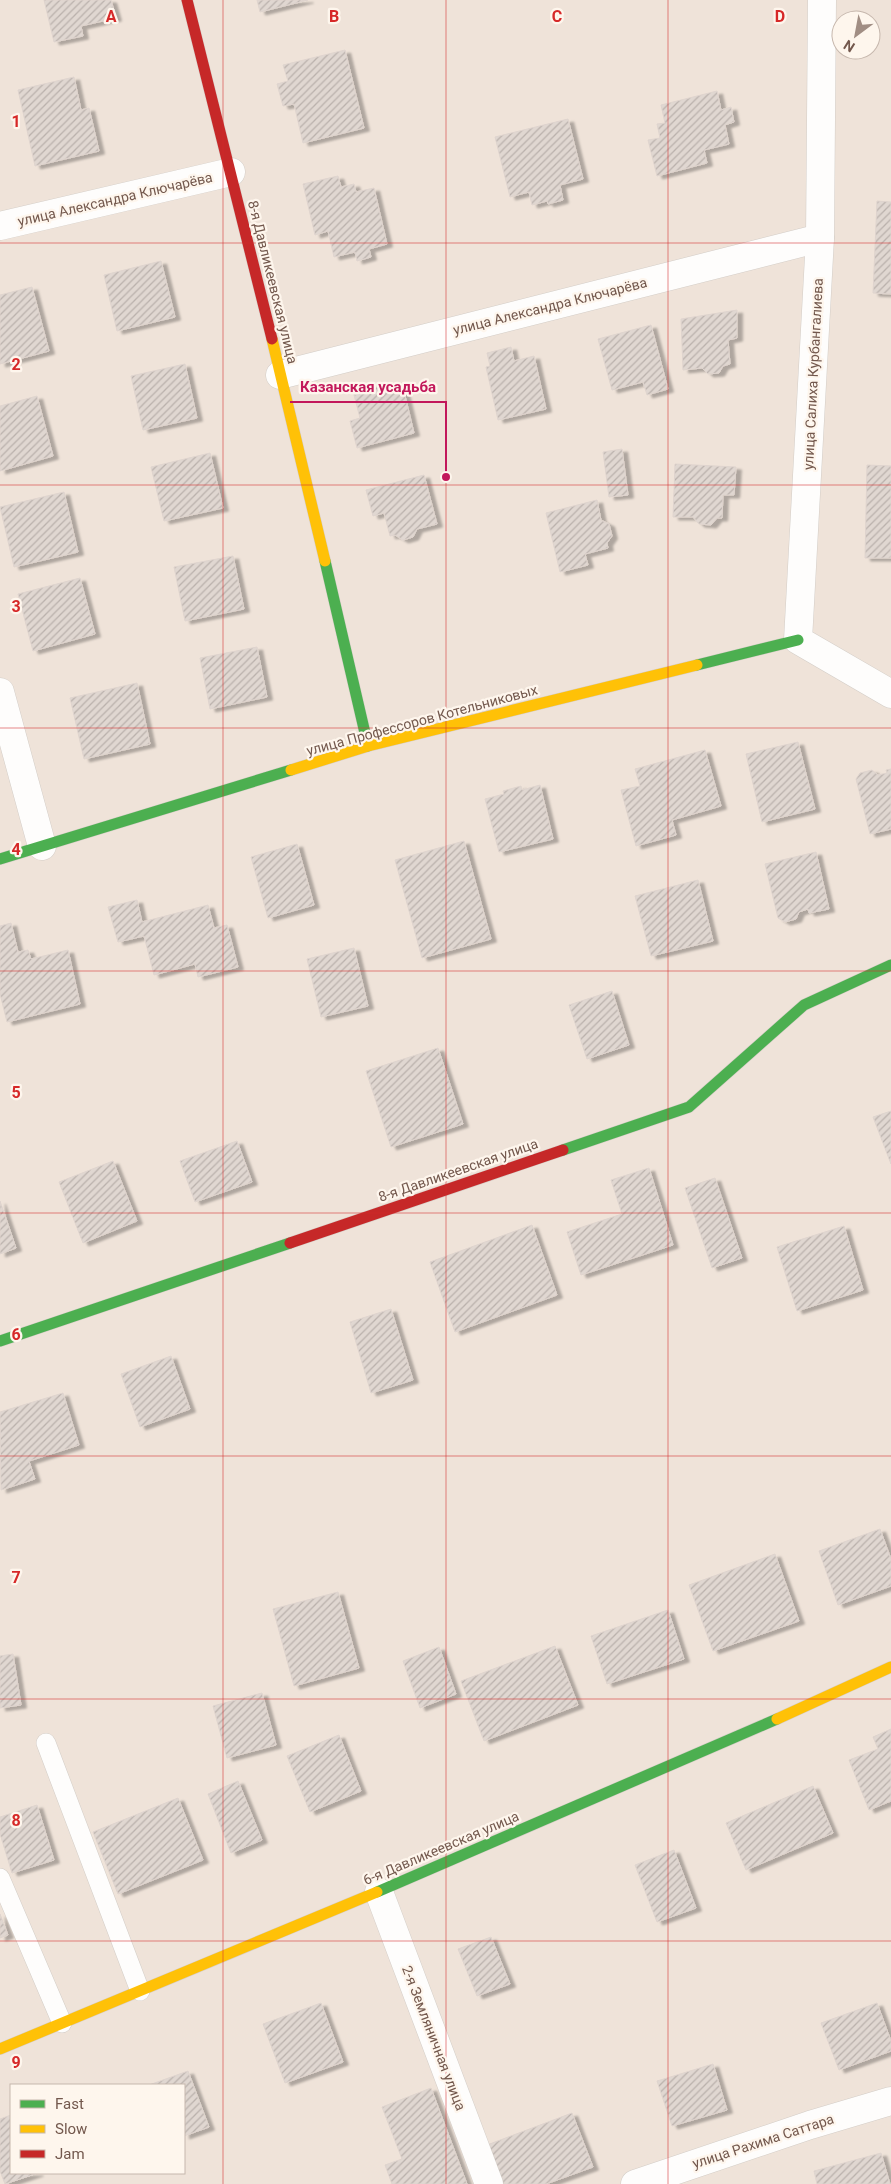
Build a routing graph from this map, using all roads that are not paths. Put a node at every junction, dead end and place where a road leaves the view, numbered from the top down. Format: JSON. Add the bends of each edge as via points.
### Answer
{"nodes":[{"id":1,"x":187,"y":0,"type":"edge"},
{"id":2,"x":822,"y":0,"type":"edge"},
{"id":3,"x":231,"y":172,"type":"junction"},
{"id":4,"x":0,"y":226,"type":"edge"},
{"id":5,"x":820,"y":238,"type":"junction"},
{"id":6,"x":280,"y":375,"type":"junction"},
{"id":7,"x":798,"y":640,"type":"junction"},
{"id":8,"x":0,"y":692,"type":"edge"},
{"id":9,"x":891,"y":694,"type":"edge"},
{"id":10,"x":368,"y":746,"type":"junction"},
{"id":11,"x":42,"y":846,"type":"junction"},
{"id":12,"x":0,"y":859,"type":"edge"},
{"id":13,"x":891,"y":965,"type":"edge"},
{"id":14,"x":0,"y":1342,"type":"edge"},
{"id":15,"x":891,"y":1667,"type":"edge"},
{"id":16,"x":46,"y":1743,"type":"dead end"},
{"id":17,"x":0,"y":1878,"type":"edge"},
{"id":18,"x":379,"y":1892,"type":"junction"},
{"id":19,"x":140,"y":1991,"type":"junction"},
{"id":20,"x":62,"y":2023,"type":"junction"},
{"id":21,"x":0,"y":2049,"type":"edge"},
{"id":22,"x":891,"y":2100,"type":"edge"},
{"id":23,"x":489,"y":2184,"type":"edge"},
{"id":24,"x":635,"y":2184,"type":"edge"}],
"edges":[{"from":1,"to":3,"type":"street","name":"8-я Давликеевская улица"},
{"from":2,"to":5,"type":"street","name":"улица Салиха Курбангалиева"},
{"from":3,"to":4,"type":"street","name":"улица Александра Ключарёва"},
{"from":3,"to":6,"type":"street","name":"8-я Давликеевская улица"},
{"from":5,"to":6,"type":"street","name":"улица Александра Ключарёва"},
{"from":5,"to":7,"type":"street","name":"улица Салиха Курбангалиева"},
{"from":6,"to":10,"type":"street","name":"8-я Давликеевская улица"},
{"from":7,"to":9,"type":"street"},
{"from":7,"to":10,"type":"street","name":"улица Профессоров Котельниковых"},
{"from":8,"to":11,"type":"street"},
{"from":10,"to":11,"type":"street","name":"улица Профессоров Котельниковых"},
{"from":11,"to":12,"type":"street","name":"улица Профессоров Котельниковых"},
{"from":13,"to":14,"type":"street","name":"8-я Давликеевская улица","via":[[804,1005],[689,1108]]},
{"from":15,"to":18,"type":"street","name":"6-я Давликеевская улица"},
{"from":16,"to":19,"type":"lane"},
{"from":17,"to":20,"type":"lane"},
{"from":18,"to":19,"type":"street","name":"6-я Давликеевская улица"},
{"from":18,"to":23,"type":"street","name":"2-я Земляничная улица"},
{"from":19,"to":20,"type":"street","name":"6-я Давликеевская улица"},
{"from":20,"to":21,"type":"street","name":"6-я Давликеевская улица"},
{"from":22,"to":24,"type":"street","name":"улица Рахима Саттара"}]}
